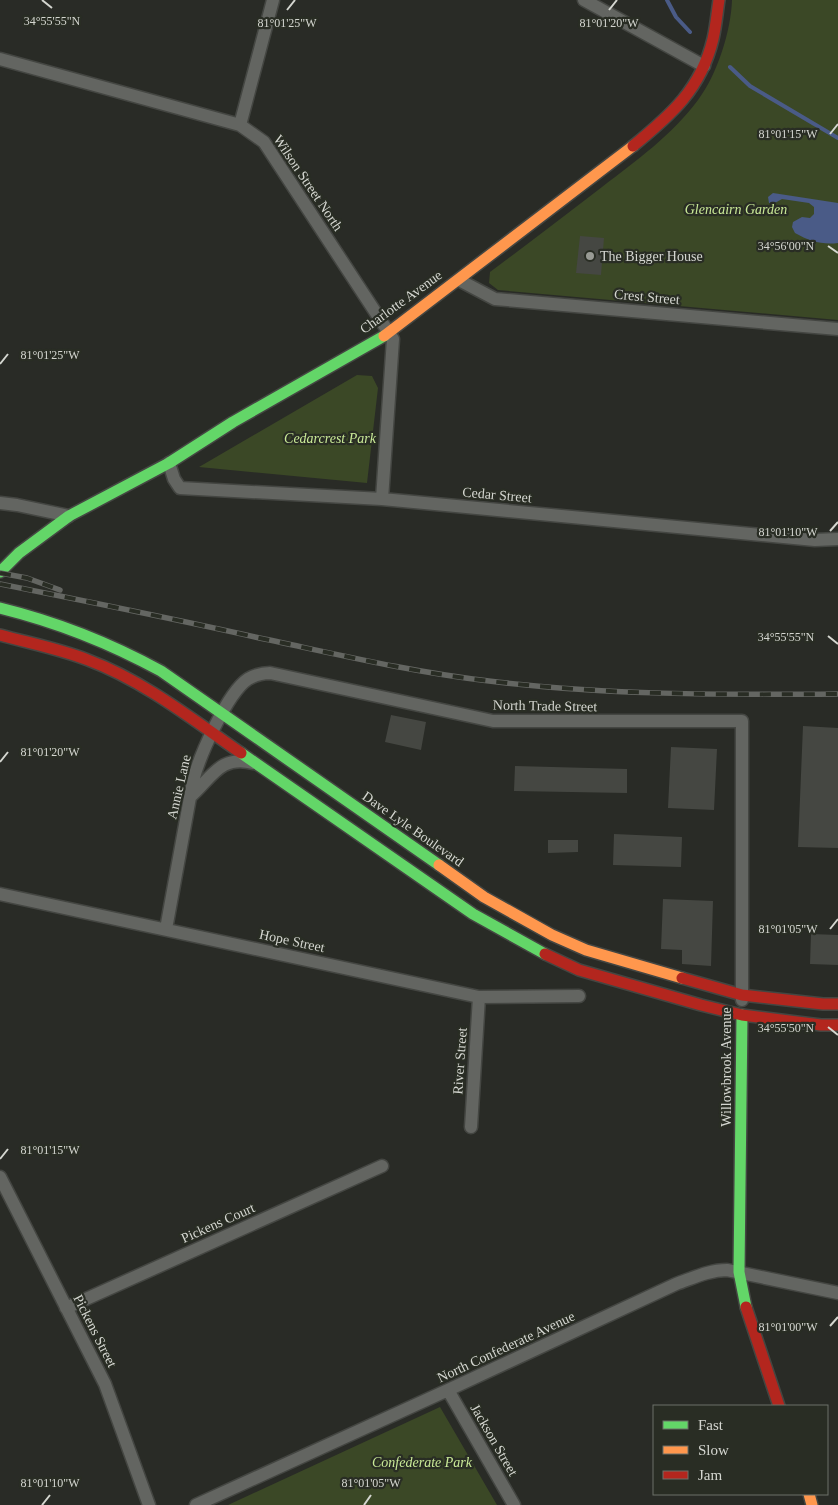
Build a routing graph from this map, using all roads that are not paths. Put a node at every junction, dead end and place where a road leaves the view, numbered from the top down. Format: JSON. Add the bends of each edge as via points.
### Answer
{"nodes":[{"id":1,"x":273,"y":0,"type":"edge"},
{"id":2,"x":584,"y":0,"type":"edge"},
{"id":3,"x":719,"y":0,"type":"edge"},
{"id":4,"x":0,"y":59,"type":"edge"},
{"id":5,"x":704,"y":66,"type":"junction"},
{"id":6,"x":240,"y":126,"type":"junction"},
{"id":7,"x":459,"y":280,"type":"junction"},
{"id":8,"x":838,"y":329,"type":"edge"},
{"id":9,"x":390,"y":333,"type":"junction"},
{"id":10,"x":169,"y":463,"type":"junction"},
{"id":11,"x":382,"y":499,"type":"junction"},
{"id":12,"x":0,"y":503,"type":"edge"},
{"id":13,"x":69,"y":516,"type":"junction"},
{"id":14,"x":838,"y":539,"type":"edge"},
{"id":15,"x":0,"y":572,"type":"edge"},
{"id":16,"x":0,"y":608,"type":"edge"},
{"id":17,"x":0,"y":635,"type":"edge"},
{"id":18,"x":292,"y":678,"type":"joint"},
{"id":19,"x":222,"y":712,"type":"junction"},
{"id":20,"x":742,"y":721,"type":"joint"},
{"id":21,"x":212,"y":731,"type":"junction"},
{"id":22,"x":261,"y":765,"type":"junction"},
{"id":23,"x":190,"y":797,"type":"junction"},
{"id":24,"x":0,"y":894,"type":"edge"},
{"id":25,"x":166,"y":929,"type":"junction"},
{"id":26,"x":742,"y":995,"type":"junction"},
{"id":27,"x":579,"y":996,"type":"dead end"},
{"id":28,"x":479,"y":997,"type":"junction"},
{"id":29,"x":838,"y":1004,"type":"edge"},
{"id":30,"x":742,"y":1015,"type":"junction"},
{"id":31,"x":838,"y":1025,"type":"edge"},
{"id":32,"x":470,"y":1127,"type":"dead end"},
{"id":33,"x":382,"y":1166,"type":"dead end"},
{"id":34,"x":0,"y":1177,"type":"edge"},
{"id":35,"x":739,"y":1272,"type":"junction"},
{"id":36,"x":838,"y":1292,"type":"edge"},
{"id":37,"x":66,"y":1308,"type":"junction"},
{"id":38,"x":448,"y":1390,"type":"junction"},
{"id":39,"x":779,"y":1405,"type":"edge"},
{"id":40,"x":149,"y":1505,"type":"edge"},
{"id":41,"x":196,"y":1505,"type":"edge"},
{"id":42,"x":514,"y":1505,"type":"edge"}],
"edges":[{"from":1,"to":6,"type":"street"},
{"from":2,"to":5,"type":"street"},
{"from":3,"to":5,"type":"main road","name":"Charlotte Avenue","via":[[713,39]]},
{"from":4,"to":6,"type":"street","name":"Wilson Street North"},
{"from":5,"to":7,"type":"main road","name":"Charlotte Avenue","via":[[689,93],[669,116]]},
{"from":6,"to":9,"type":"street","name":"Wilson Street North","via":[[264,142]]},
{"from":7,"to":8,"type":"street","name":"Crest Street","via":[[495,299]]},
{"from":7,"to":9,"type":"main road","name":"Charlotte Avenue"},
{"from":9,"to":10,"type":"main road","name":"Charlotte Avenue","via":[[233,422]]},
{"from":9,"to":11,"type":"street","name":"Wilson Street North","via":[[393,339]]},
{"from":10,"to":11,"type":"street","name":"Cedar Street","via":[[180,488]]},
{"from":10,"to":13,"type":"main road","name":"Charlotte Avenue"},
{"from":11,"to":14,"type":"street","name":"Cedar Street","via":[[815,540]]},
{"from":12,"to":13,"type":"street"},
{"from":13,"to":15,"type":"main road","name":"Charlotte Avenue","via":[[19,553]]},
{"from":16,"to":19,"type":"main road","name":"Dave Lyle Boulevard","via":[[110,643],[161,671]]},
{"from":17,"to":21,"type":"main road","via":[[112,670]]},
{"from":18,"to":19,"type":"street","name":"Annie Lane","via":[[270,673],[249,678]]},
{"from":18,"to":20,"type":"street","name":"North Trade Street","via":[[493,721]]},
{"from":19,"to":21,"type":"street","name":"Annie Lane"},
{"from":19,"to":26,"type":"main road","name":"Dave Lyle Boulevard","via":[[484,897],[552,935],[594,953]]},
{"from":20,"to":26,"type":"street","name":"Willowbrook Avenue"},
{"from":21,"to":22,"type":"main road"},
{"from":21,"to":23,"type":"street","name":"Annie Lane","via":[[198,761]]},
{"from":22,"to":23,"type":"street","via":[[244,761],[226,764]]},
{"from":22,"to":30,"type":"main road","via":[[474,914],[542,954],[579,970]]},
{"from":23,"to":25,"type":"street","name":"Annie Lane"},
{"from":24,"to":25,"type":"street","name":"Hope Street"},
{"from":25,"to":28,"type":"street","name":"Hope Street"},
{"from":26,"to":29,"type":"main road","name":"Dave Lyle Boulevard"},
{"from":26,"to":30,"type":"street","name":"Willowbrook Avenue"},
{"from":27,"to":28,"type":"street","name":"Hope Street"},
{"from":28,"to":32,"type":"street","name":"River Street"},
{"from":30,"to":31,"type":"main road"},
{"from":30,"to":35,"type":"main road","name":"Willowbrook Avenue"},
{"from":33,"to":37,"type":"street","name":"Pickens Court"},
{"from":34,"to":37,"type":"street","name":"Pickens Street"},
{"from":35,"to":36,"type":"street","name":"North Confederate Avenue"},
{"from":35,"to":38,"type":"street","name":"North Confederate Avenue","via":[[716,1270],[676,1284]]},
{"from":35,"to":39,"type":"main road","name":"Willowbrook Avenue","via":[[748,1315]]},
{"from":37,"to":40,"type":"street","name":"Pickens Street","via":[[105,1384]]},
{"from":38,"to":41,"type":"street","name":"North Confederate Avenue"},
{"from":38,"to":42,"type":"street","name":"Jackson Street"}]}
